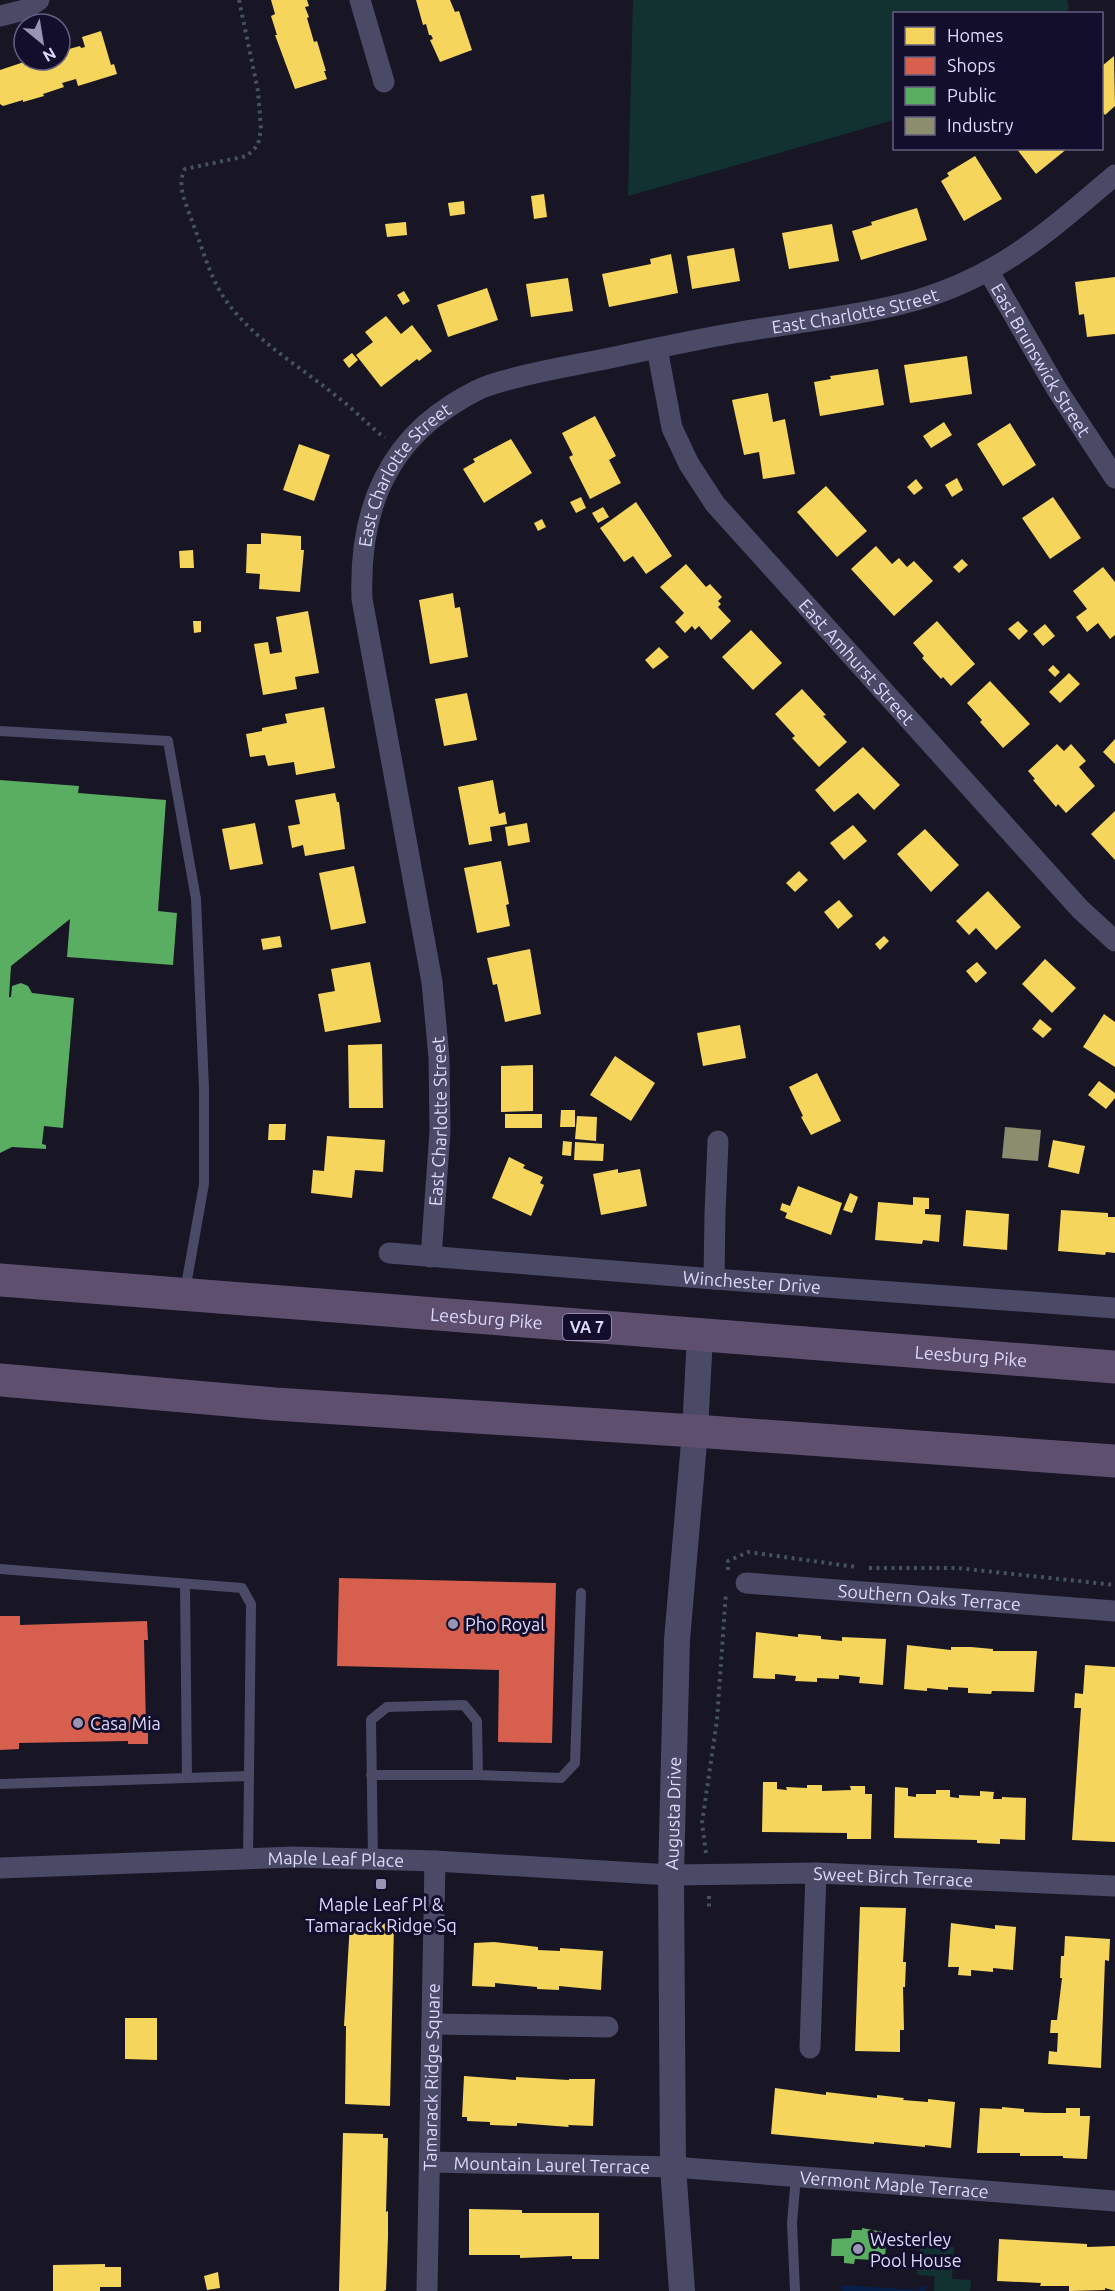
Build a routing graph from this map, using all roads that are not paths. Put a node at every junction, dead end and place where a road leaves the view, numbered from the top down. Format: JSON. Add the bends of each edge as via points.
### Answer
{"nodes":[{"id":1,"x":39,"y":0,"type":"edge"},
{"id":2,"x":360,"y":0,"type":"edge"},
{"id":3,"x":0,"y":16,"type":"edge"},
{"id":4,"x":384,"y":82,"type":"dead end"},
{"id":5,"x":1115,"y":175,"type":"edge"},
{"id":6,"x":989,"y":272,"type":"junction"},
{"id":7,"x":657,"y":348,"type":"junction"},
{"id":8,"x":1115,"y":478,"type":"edge"},
{"id":9,"x":0,"y":730,"type":"edge"},
{"id":10,"x":1115,"y":941,"type":"edge"},
{"id":11,"x":718,"y":1141,"type":"dead end"},
{"id":12,"x":389,"y":1252,"type":"dead end"},
{"id":13,"x":431,"y":1257,"type":"junction"},
{"id":14,"x":714,"y":1279,"type":"junction"},
{"id":15,"x":0,"y":1280,"type":"edge"},
{"id":16,"x":185,"y":1294,"type":"junction"},
{"id":17,"x":1115,"y":1308,"type":"edge"},
{"id":18,"x":700,"y":1336,"type":"junction"},
{"id":19,"x":1115,"y":1367,"type":"edge"},
{"id":20,"x":0,"y":1380,"type":"edge"},
{"id":21,"x":695,"y":1431,"type":"junction"},
{"id":22,"x":1115,"y":1461,"type":"edge"},
{"id":23,"x":0,"y":1569,"type":"edge"},
{"id":24,"x":736,"y":1583,"type":"road end"},
{"id":25,"x":185,"y":1584,"type":"junction"},
{"id":26,"x":581,"y":1593,"type":"dead end"},
{"id":27,"x":1115,"y":1611,"type":"edge"},
{"id":28,"x":372,"y":1775,"type":"junction"},
{"id":29,"x":478,"y":1775,"type":"junction"},
{"id":30,"x":249,"y":1776,"type":"junction"},
{"id":31,"x":187,"y":1778,"type":"junction"},
{"id":32,"x":0,"y":1784,"type":"edge"},
{"id":33,"x":248,"y":1859,"type":"junction"},
{"id":34,"x":373,"y":1859,"type":"junction"},
{"id":35,"x":435,"y":1861,"type":"junction"},
{"id":36,"x":0,"y":1868,"type":"edge"},
{"id":37,"x":816,"y":1873,"type":"junction"},
{"id":38,"x":671,"y":1875,"type":"junction"},
{"id":39,"x":1115,"y":1886,"type":"edge"},
{"id":40,"x":432,"y":2024,"type":"junction"},
{"id":41,"x":608,"y":2027,"type":"dead end"},
{"id":42,"x":810,"y":2048,"type":"dead end"},
{"id":43,"x":430,"y":2162,"type":"junction"},
{"id":44,"x":673,"y":2167,"type":"junction"},
{"id":45,"x":796,"y":2176,"type":"junction"},
{"id":46,"x":1115,"y":2201,"type":"edge"},
{"id":47,"x":427,"y":2291,"type":"edge"},
{"id":48,"x":682,"y":2291,"type":"edge"},
{"id":49,"x":795,"y":2291,"type":"edge"}],
"edges":[{"from":1,"to":3,"type":"street","via":[[24,10]]},
{"from":2,"to":4,"type":"street"},
{"from":5,"to":6,"type":"street","name":"East Charlotte Street","via":[[1020,253]]},
{"from":6,"to":7,"type":"street","name":"East Charlotte Street","via":[[906,302],[836,318]]},
{"from":6,"to":8,"type":"street","name":"East Brunswick Street","via":[[1056,388]]},
{"from":7,"to":10,"type":"street","name":"East Amhurst Street","via":[[672,428],[689,464],[716,504],[1080,909]]},
{"from":7,"to":13,"type":"street","name":"East Charlotte Street","via":[[488,385],[439,413],[401,450],[385,475],[366,527],[362,599],[432,982],[439,1058],[440,1131]]},
{"from":9,"to":16,"type":"lane","via":[[168,741],[196,900],[204,1088],[204,1184]]},
{"from":11,"to":14,"type":"street"},
{"from":12,"to":13,"type":"street","name":"Winchester Drive"},
{"from":13,"to":14,"type":"street","name":"Winchester Drive"},
{"from":14,"to":17,"type":"street","name":"Winchester Drive"},
{"from":15,"to":16,"type":"highway","name":"Leesburg Pike","number":"VA 7"},
{"from":16,"to":18,"type":"highway","name":"Leesburg Pike","number":"VA 7"},
{"from":18,"to":19,"type":"highway","name":"Leesburg Pike","number":"VA 7"},
{"from":18,"to":21,"type":"street","name":"Augusta Drive"},
{"from":20,"to":21,"type":"highway","via":[[275,1404]]},
{"from":21,"to":22,"type":"highway"},
{"from":21,"to":38,"type":"street","name":"Augusta Drive","via":[[677,1640]]},
{"from":23,"to":25,"type":"lane"},
{"from":24,"to":27,"type":"street","name":"Southern Oaks Terrace"},
{"from":25,"to":30,"type":"lane","via":[[242,1588],[251,1604]]},
{"from":25,"to":31,"type":"lane"},
{"from":26,"to":29,"type":"lane","via":[[575,1763],[561,1778]]},
{"from":28,"to":29,"type":"lane"},
{"from":28,"to":29,"type":"lane","via":[[371,1720],[387,1707],[464,1705],[477,1721]]},
{"from":28,"to":34,"type":"lane"},
{"from":30,"to":31,"type":"lane"},
{"from":30,"to":33,"type":"lane"},
{"from":31,"to":32,"type":"lane"},
{"from":33,"to":34,"type":"street","name":"Maple Leaf Place"},
{"from":33,"to":36,"type":"street","name":"Maple Leaf Place"},
{"from":34,"to":35,"type":"street","name":"Maple Leaf Place"},
{"from":35,"to":38,"type":"street","name":"Maple Leaf Place"},
{"from":35,"to":40,"type":"street","name":"Tamarack Ridge Square"},
{"from":37,"to":38,"type":"street","name":"Sweet Birch Terrace"},
{"from":37,"to":39,"type":"street","name":"Sweet Birch Terrace"},
{"from":37,"to":42,"type":"street"},
{"from":38,"to":44,"type":"street","name":"Augusta Drive"},
{"from":40,"to":41,"type":"street"},
{"from":40,"to":43,"type":"street","name":"Tamarack Ridge Square"},
{"from":43,"to":44,"type":"street","name":"Mountain Laurel Terrace"},
{"from":43,"to":47,"type":"street","name":"Tamarack Ridge Square"},
{"from":44,"to":45,"type":"street","name":"Vermont Maple Terrace"},
{"from":44,"to":48,"type":"street","name":"Augusta Drive"},
{"from":45,"to":46,"type":"street","name":"Vermont Maple Terrace"},
{"from":45,"to":49,"type":"lane","via":[[792,2223]]}]}
